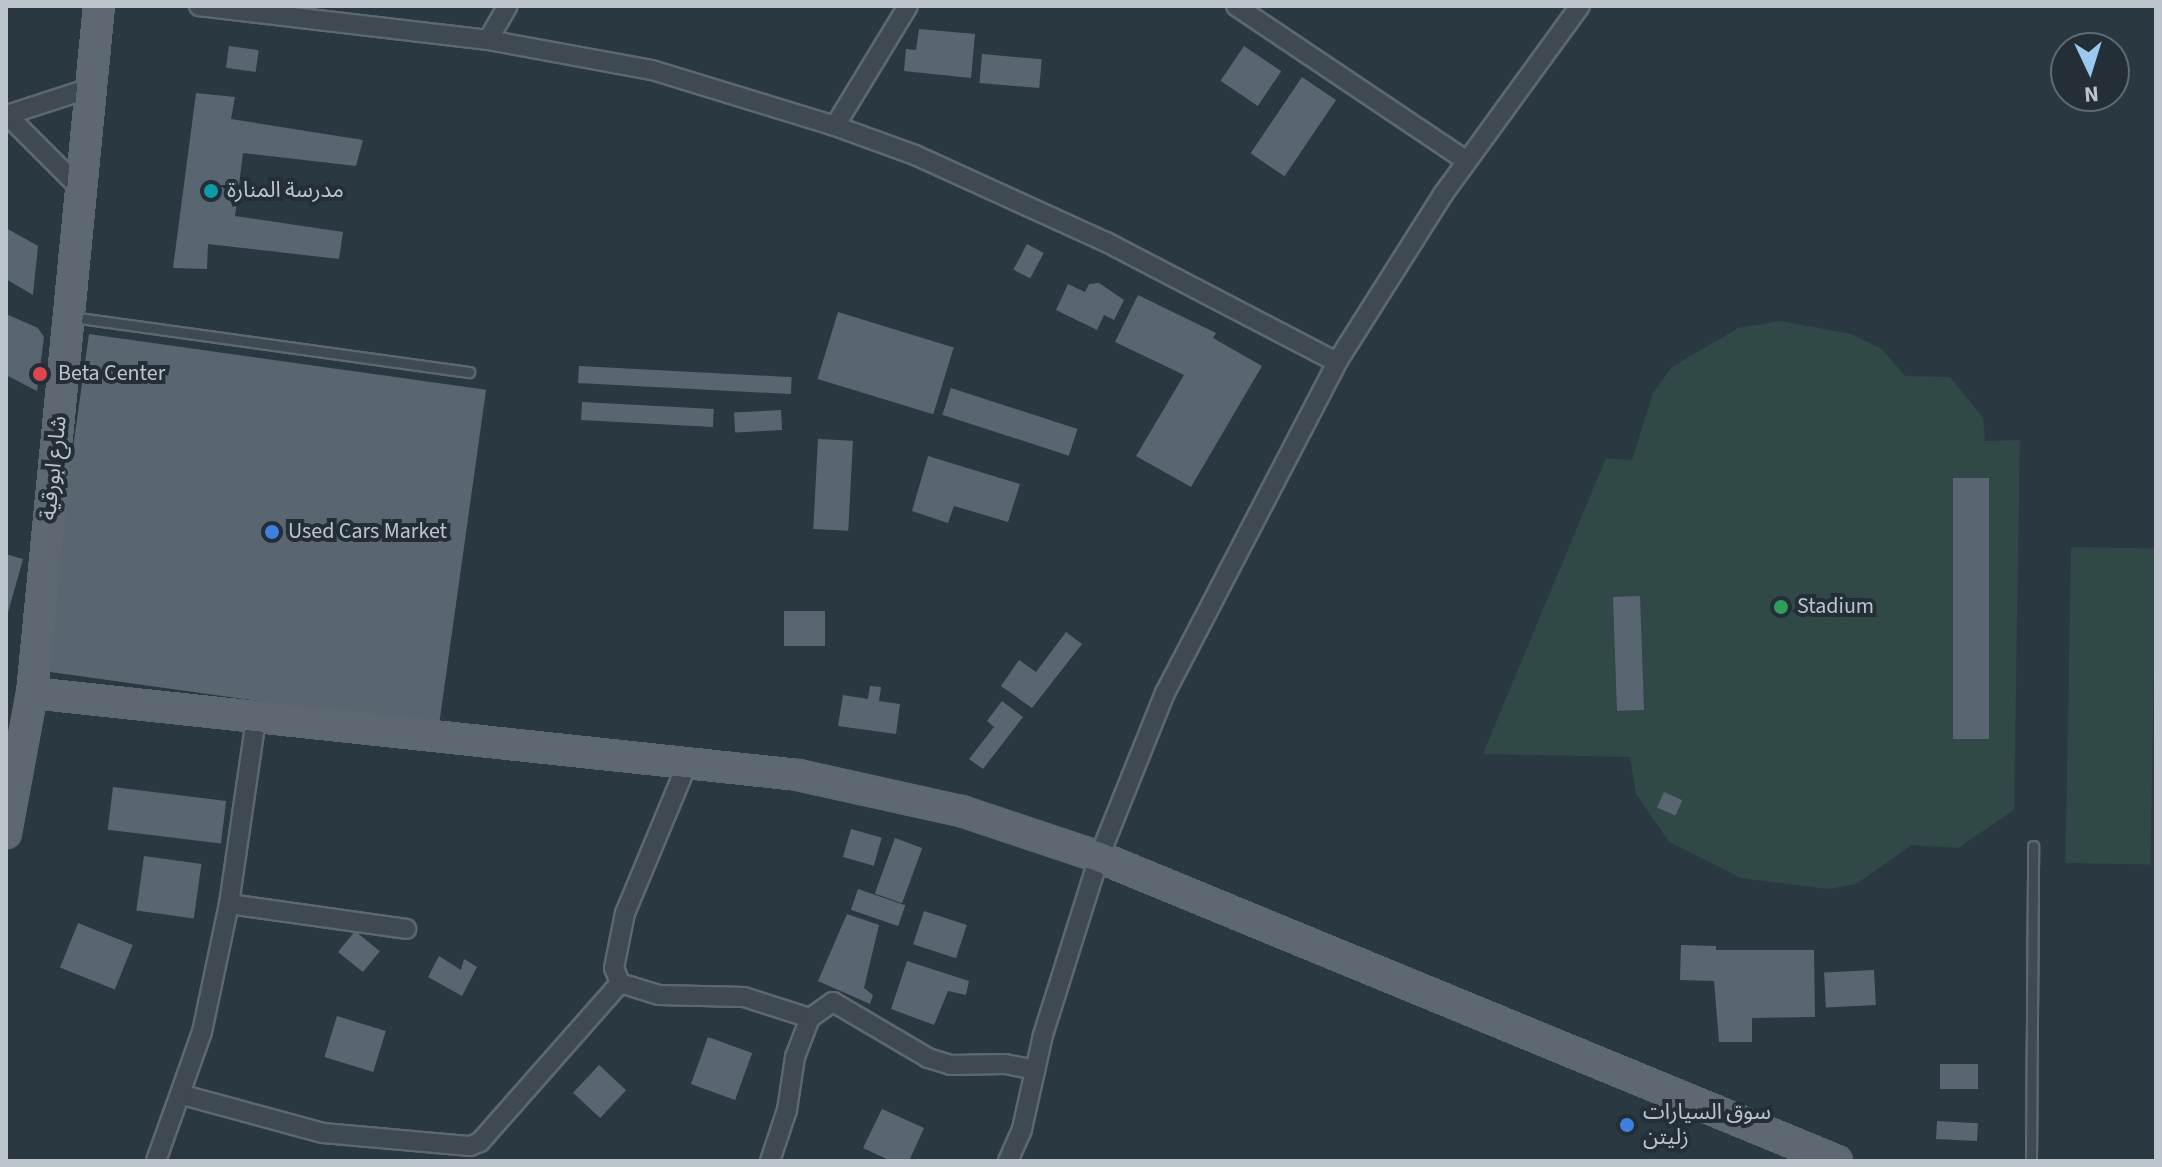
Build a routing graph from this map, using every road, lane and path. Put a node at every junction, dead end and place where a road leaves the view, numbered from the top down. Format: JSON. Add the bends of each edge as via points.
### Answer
{"nodes":[{"id":1,"x":99,"y":6,"type":"edge"},
{"id":2,"x":199,"y":6,"type":"edge"},
{"id":3,"x":508,"y":6,"type":"edge"},
{"id":4,"x":908,"y":6,"type":"edge"},
{"id":5,"x":1236,"y":6,"type":"edge"},
{"id":6,"x":1580,"y":6,"type":"edge"},
{"id":7,"x":488,"y":40,"type":"junction"},
{"id":8,"x":90,"y":88,"type":"junction"},
{"id":9,"x":6,"y":115,"type":"edge"},
{"id":10,"x":835,"y":126,"type":"junction"},
{"id":11,"x":1467,"y":161,"type":"junction"},
{"id":12,"x":82,"y":190,"type":"junction"},
{"id":13,"x":70,"y":316,"type":"junction"},
{"id":14,"x":1337,"y":362,"type":"junction"},
{"id":15,"x":469,"y":372,"type":"dead end"},
{"id":16,"x":32,"y":693,"type":"junction"},
{"id":17,"x":256,"y":720,"type":"junction"},
{"id":18,"x":688,"y":762,"type":"junction"},
{"id":19,"x":6,"y":833,"type":"edge"},
{"id":20,"x":2033,"y":846,"type":"dead end"},
{"id":21,"x":1099,"y":857,"type":"junction"},
{"id":22,"x":229,"y":904,"type":"junction"},
{"id":23,"x":406,"y":929,"type":"dead end"},
{"id":24,"x":620,"y":983,"type":"junction"},
{"id":25,"x":810,"y":1018,"type":"junction"},
{"id":26,"x":1035,"y":1070,"type":"junction"},
{"id":27,"x":183,"y":1095,"type":"junction"},
{"id":28,"x":156,"y":1161,"type":"edge"},
{"id":29,"x":770,"y":1161,"type":"edge"},
{"id":30,"x":1008,"y":1161,"type":"edge"},
{"id":31,"x":1837,"y":1161,"type":"edge"},
{"id":32,"x":2031,"y":1161,"type":"edge"}],
"edges":[{"from":1,"to":8,"type":"main road","name":"شارع ابورقية"},
{"from":2,"to":7,"type":"street"},
{"from":3,"to":7,"type":"street"},
{"from":4,"to":10,"type":"street"},
{"from":5,"to":11,"type":"street"},
{"from":6,"to":11,"type":"street"},
{"from":7,"to":10,"type":"street","via":[[652,70]]},
{"from":8,"to":9,"type":"street"},
{"from":8,"to":12,"type":"main road","name":"شارع ابورقية"},
{"from":9,"to":12,"type":"street"},
{"from":10,"to":14,"type":"street","via":[[915,155],[1106,242]]},
{"from":11,"to":14,"type":"street"},
{"from":12,"to":13,"type":"main road","name":"شارع ابورقية"},
{"from":13,"to":15,"type":"lane"},
{"from":13,"to":16,"type":"main road","name":"شارع ابورقية"},
{"from":14,"to":21,"type":"street","via":[[1165,693]]},
{"from":16,"to":17,"type":"main road"},
{"from":16,"to":19,"type":"main road","name":"شارع ابورقية"},
{"from":17,"to":18,"type":"main road"},
{"from":17,"to":22,"type":"street"},
{"from":18,"to":21,"type":"main road","via":[[798,775],[961,811]]},
{"from":18,"to":24,"type":"street","via":[[625,913],[614,968]]},
{"from":20,"to":32,"type":"lane"},
{"from":21,"to":26,"type":"street"},
{"from":21,"to":31,"type":"main road"},
{"from":22,"to":23,"type":"street"},
{"from":22,"to":27,"type":"street"},
{"from":24,"to":25,"type":"street","via":[[659,995],[744,997]]},
{"from":24,"to":27,"type":"street","via":[[480,1142],[470,1146],[323,1133]]},
{"from":25,"to":26,"type":"street","via":[[824,1005],[840,1003],[928,1058],[951,1065],[1005,1064]]},
{"from":25,"to":29,"type":"street"},
{"from":26,"to":30,"type":"street","via":[[1022,1129]]},
{"from":27,"to":28,"type":"street"}]}
